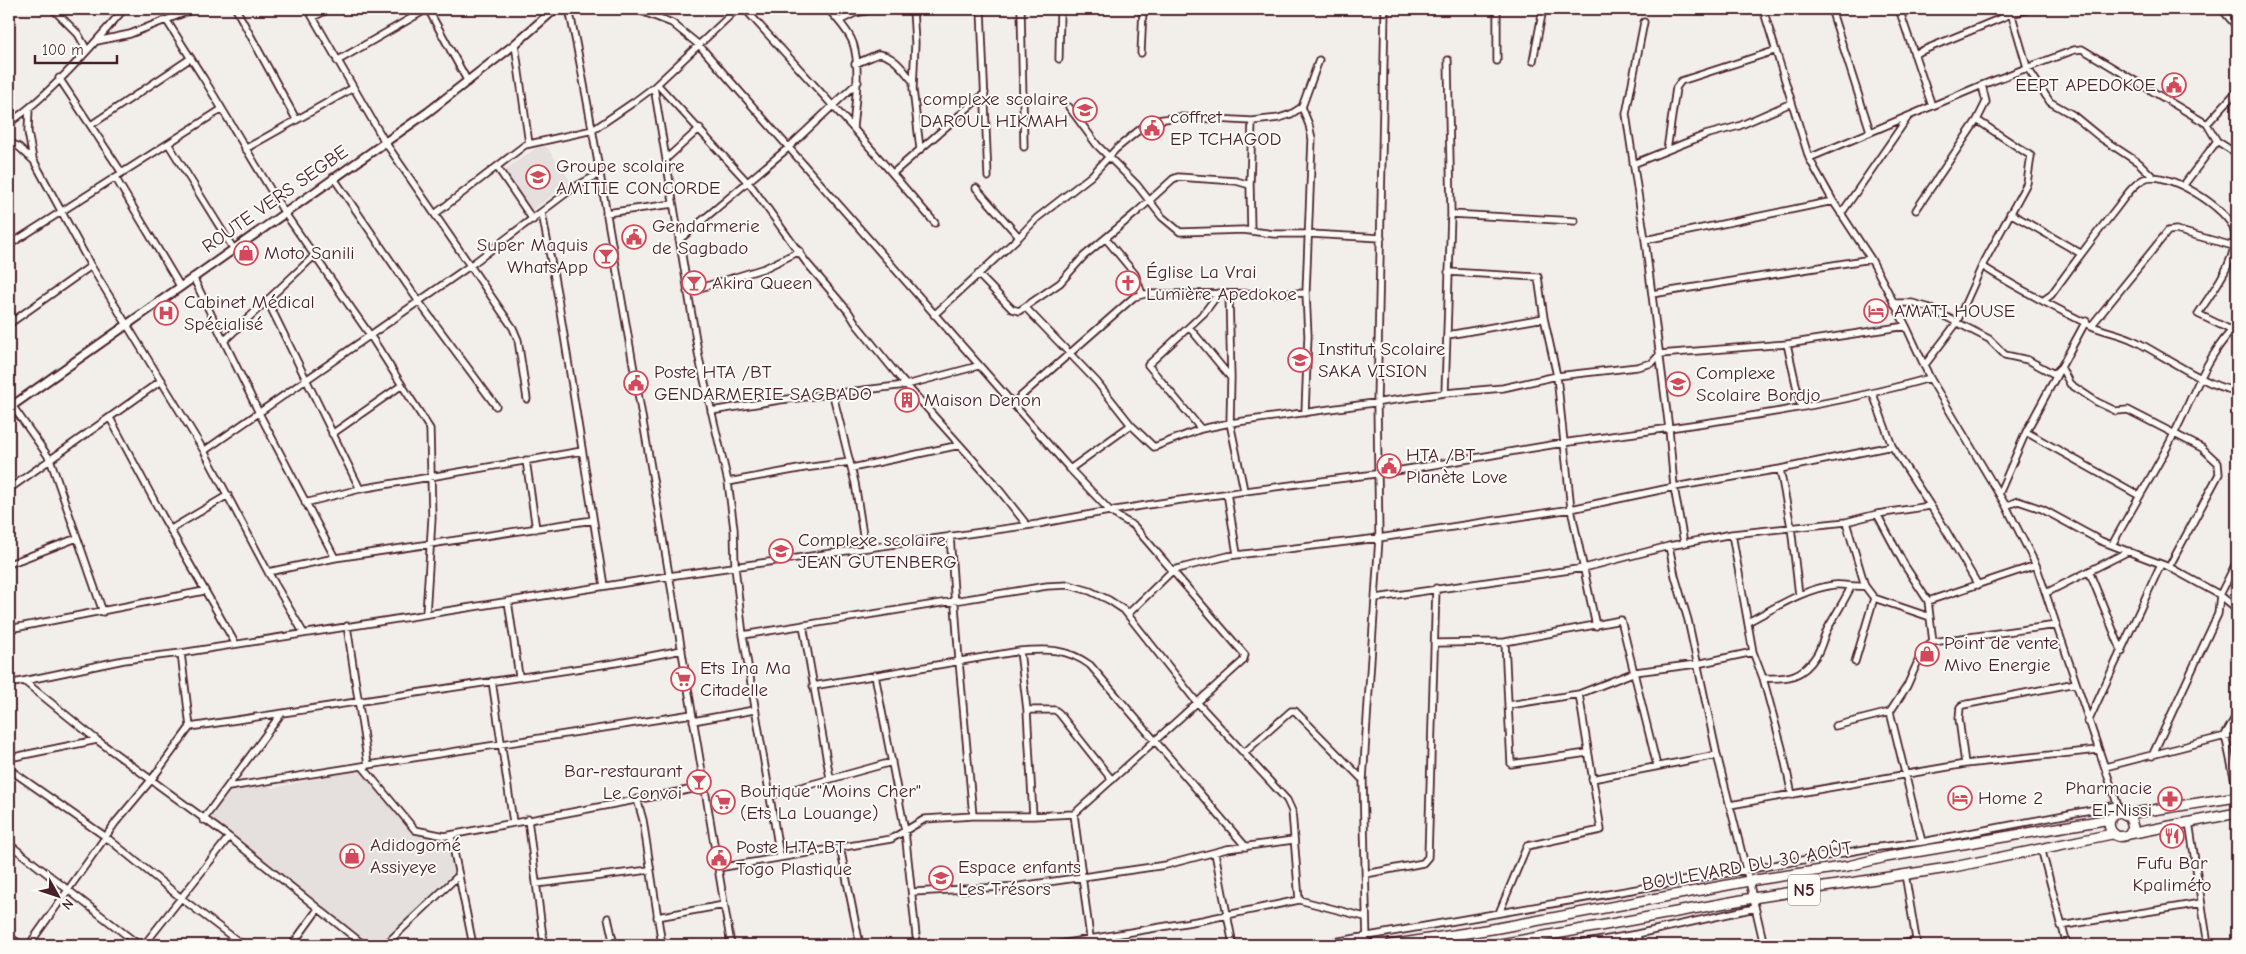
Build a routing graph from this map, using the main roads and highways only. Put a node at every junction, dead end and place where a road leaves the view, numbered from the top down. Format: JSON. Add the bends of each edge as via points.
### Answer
{"nodes":[{"id":1,"x":554,"y":9,"type":"edge"},
{"id":2,"x":10,"y":405,"type":"edge"},
{"id":3,"x":2237,"y":797,"type":"edge"},
{"id":4,"x":2121,"y":810,"type":"junction"},
{"id":5,"x":2237,"y":813,"type":"edge"},
{"id":6,"x":2110,"y":819,"type":"junction"},
{"id":7,"x":2112,"y":834,"type":"junction"},
{"id":8,"x":2129,"y":834,"type":"junction"},
{"id":9,"x":1406,"y":944,"type":"edge"},
{"id":10,"x":1390,"y":945,"type":"edge"},
{"id":11,"x":1495,"y":945,"type":"edge"}],
"edges":[{"from":1,"to":2,"type":"main road","name":"ROUTE VERS SEGBE","via":[[468,82]]},
{"from":3,"to":4,"type":"highway","number":"N5"},
{"from":4,"to":6,"type":"highway","number":"N5"},
{"from":4,"to":8,"type":"highway","via":[[2133,823]]},
{"from":5,"to":8,"type":"highway","number":"N5"},
{"from":6,"to":7,"type":"highway"},
{"from":6,"to":9,"type":"highway","name":"BOULEVARD DU 30 AOÛT","number":"N5"},
{"from":7,"to":8,"type":"highway","number":"N5","via":[[2119,837]]},
{"from":7,"to":11,"type":"highway","name":"BOULEVARD DU 30 AOÛT","number":"N5","via":[[1954,867],[1753,898]]},
{"from":9,"to":10,"type":"highway","name":"BOULEVARD DU 30 AOÛT","number":"N5"}]}
